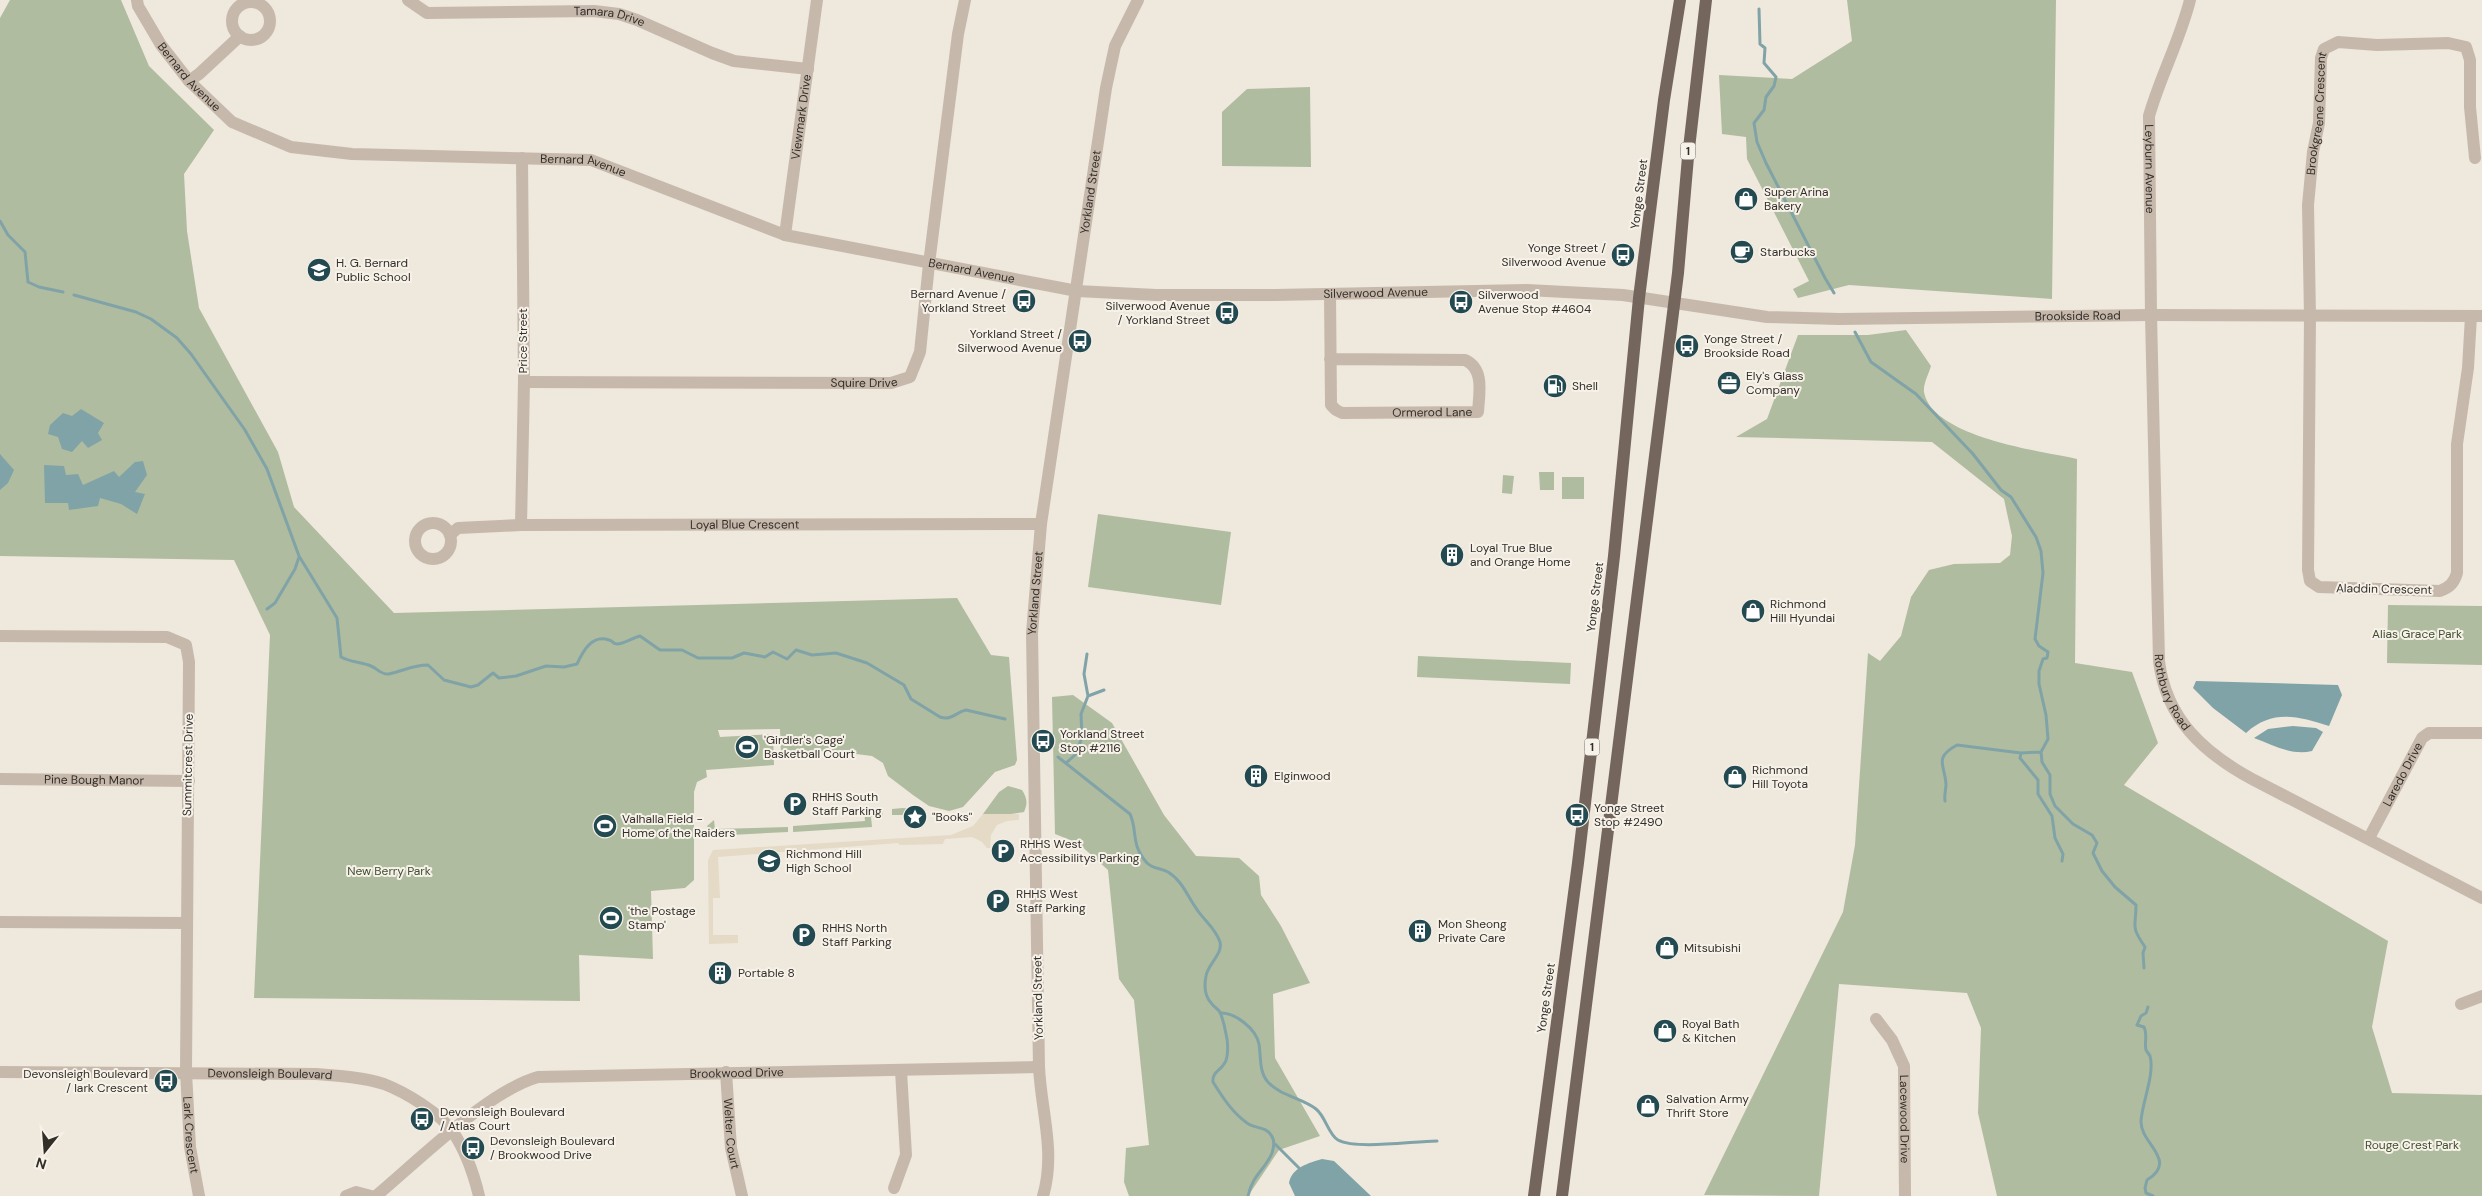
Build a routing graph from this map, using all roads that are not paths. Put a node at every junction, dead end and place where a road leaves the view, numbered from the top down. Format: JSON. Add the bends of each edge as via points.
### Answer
{"nodes":[{"id":1,"x":137,"y":0,"type":"edge"},
{"id":2,"x":408,"y":0,"type":"edge"},
{"id":3,"x":817,"y":0,"type":"edge"},
{"id":4,"x":965,"y":0,"type":"edge"},
{"id":5,"x":1138,"y":0,"type":"edge"},
{"id":6,"x":1680,"y":0,"type":"edge"},
{"id":7,"x":1706,"y":0,"type":"edge"},
{"id":8,"x":2190,"y":0,"type":"edge"},
{"id":9,"x":240,"y":36,"type":"dead end"},
{"id":10,"x":808,"y":69,"type":"junction"},
{"id":11,"x":189,"y":81,"type":"junction"},
{"id":12,"x":522,"y":158,"type":"junction"},
{"id":13,"x":2474,"y":158,"type":"dead end"},
{"id":14,"x":785,"y":235,"type":"junction"},
{"id":15,"x":929,"y":264,"type":"junction"},
{"id":16,"x":1077,"y":291,"type":"junction"},
{"id":17,"x":1330,"y":294,"type":"junction"},
{"id":18,"x":1639,"y":298,"type":"junction"},
{"id":19,"x":1674,"y":302,"type":"junction"},
{"id":20,"x":2151,"y":315,"type":"junction"},
{"id":21,"x":2310,"y":316,"type":"junction"},
{"id":22,"x":2477,"y":316,"type":"edge"},
{"id":23,"x":1330,"y":359,"type":"junction"},
{"id":24,"x":524,"y":382,"type":"junction"},
{"id":25,"x":1042,"y":524,"type":"junction"},
{"id":26,"x":521,"y":525,"type":"junction"},
{"id":27,"x":450,"y":534,"type":"dead end"},
{"id":28,"x":0,"y":636,"type":"edge"},
{"id":29,"x":2482,"y":733,"type":"edge"},
{"id":30,"x":0,"y":779,"type":"edge"},
{"id":31,"x":189,"y":781,"type":"junction"},
{"id":32,"x":2369,"y":838,"type":"junction"},
{"id":33,"x":2482,"y":898,"type":"edge"},
{"id":34,"x":0,"y":922,"type":"edge"},
{"id":35,"x":186,"y":923,"type":"junction"},
{"id":36,"x":2482,"y":996,"type":"edge"},
{"id":37,"x":2461,"y":1004,"type":"dead end"},
{"id":38,"x":1876,"y":1019,"type":"dead end"},
{"id":39,"x":1039,"y":1067,"type":"junction"},
{"id":40,"x":901,"y":1071,"type":"junction"},
{"id":41,"x":0,"y":1072,"type":"edge"},
{"id":42,"x":186,"y":1072,"type":"junction"},
{"id":43,"x":726,"y":1072,"type":"junction"},
{"id":44,"x":452,"y":1131,"type":"junction"},
{"id":45,"x":894,"y":1188,"type":"dead end"},
{"id":46,"x":199,"y":1196,"type":"edge"},
{"id":47,"x":346,"y":1196,"type":"edge"},
{"id":48,"x":371,"y":1196,"type":"edge"},
{"id":49,"x":376,"y":1196,"type":"edge"},
{"id":50,"x":479,"y":1196,"type":"edge"},
{"id":51,"x":742,"y":1196,"type":"edge"},
{"id":52,"x":1044,"y":1196,"type":"edge"},
{"id":53,"x":1534,"y":1196,"type":"edge"},
{"id":54,"x":1562,"y":1196,"type":"edge"},
{"id":55,"x":1905,"y":1196,"type":"edge"}],
"edges":[{"from":1,"to":11,"type":"street","name":"Bernard Avenue","via":[[161,45]]},
{"from":2,"to":10,"type":"street","name":"Tamara Drive","via":[[427,13],[594,11],[619,14],[734,60]]},
{"from":3,"to":10,"type":"street","name":"Viewmark Drive"},
{"from":4,"to":15,"type":"street","name":"Squire Drive"},
{"from":5,"to":16,"type":"street","name":"Yorkland Street","via":[[1115,46],[1106,88]]},
{"from":6,"to":18,"type":"main road","name":"Yonge Street","number":"1"},
{"from":7,"to":19,"type":"main road","number":"1"},
{"from":8,"to":20,"type":"street","name":"Leyburn Avenue","via":[[2149,116]]},
{"from":9,"to":11,"type":"street"},
{"from":10,"to":14,"type":"street","name":"Viewmark Drive"},
{"from":11,"to":12,"type":"street","name":"Bernard Avenue","via":[[232,122],[291,147],[352,154]]},
{"from":12,"to":14,"type":"street","name":"Bernard Avenue","via":[[591,160]]},
{"from":12,"to":24,"type":"street","name":"Price Street"},
{"from":13,"to":21,"type":"street","name":"Brookgreene Crescent","via":[[2470,60],[2466,46],[2448,42],[2377,45],[2338,42],[2324,49],[2319,123],[2308,205]]},
{"from":14,"to":15,"type":"street","name":"Bernard Avenue"},
{"from":15,"to":16,"type":"street","name":"Bernard Avenue"},
{"from":15,"to":24,"type":"street","name":"Squire Drive","via":[[920,352],[910,377],[904,380],[877,383]]},
{"from":16,"to":17,"type":"street","name":"Silverwood Avenue","via":[[1156,295]]},
{"from":16,"to":25,"type":"street","name":"Yorkland Street"},
{"from":17,"to":18,"type":"street","name":"Silverwood Avenue","via":[[1487,289]]},
{"from":17,"to":23,"type":"street","name":"Ormerod Lane"},
{"from":18,"to":19,"type":"street","name":"Silverwood Avenue"},
{"from":18,"to":53,"type":"main road","name":"Yonge Street","number":"1","via":[[1614,556]]},
{"from":19,"to":20,"type":"street","name":"Brookside Road","via":[[1767,317],[1829,319]]},
{"from":19,"to":54,"type":"main road","number":"1"},
{"from":20,"to":21,"type":"street","name":"Brookside Road"},
{"from":20,"to":32,"type":"street","name":"Rothbury Road","via":[[2159,661],[2168,694],[2190,732],[2216,758]]},
{"from":21,"to":22,"type":"street","name":"Brookside Road"},
{"from":21,"to":22,"type":"street","name":"Aladdin Crescent","via":[[2310,581],[2319,587],[2440,591],[2449,588],[2457,573],[2457,444]]},
{"from":23,"to":23,"type":"street","name":"Ormerod Lane","via":[[1331,405],[1339,412],[1478,412],[1478,371],[1465,360]]},
{"from":24,"to":26,"type":"street","name":"Price Street"},
{"from":25,"to":26,"type":"street","name":"Loyal Blue Crescent"},
{"from":25,"to":39,"type":"street","name":"Yorkland Street","via":[[1032,633]]},
{"from":26,"to":27,"type":"street","name":"Loyal Blue Crescent","via":[[458,528]]},
{"from":28,"to":31,"type":"street","name":"Summitcrest Drive","via":[[167,637],[186,645],[189,662]]},
{"from":29,"to":32,"type":"street","name":"Laredo Drive","via":[[2429,733],[2422,738]]},
{"from":30,"to":31,"type":"street","name":"Pine Bough Manor"},
{"from":31,"to":35,"type":"street","name":"Summitcrest Drive"},
{"from":32,"to":33,"type":"street","name":"Rothbury Road"},
{"from":34,"to":35,"type":"street"},
{"from":35,"to":42,"type":"street","name":"Summitcrest Drive"},
{"from":36,"to":37,"type":"street"},
{"from":38,"to":55,"type":"street","name":"Lacewood Drive","via":[[1892,1040],[1904,1066]]},
{"from":39,"to":40,"type":"street","name":"Brookwood Drive"},
{"from":39,"to":52,"type":"street","name":"Yorkland Street","via":[[1050,1155]]},
{"from":40,"to":43,"type":"street","name":"Brookwood Drive"},
{"from":40,"to":45,"type":"street","via":[[906,1155]]},
{"from":41,"to":42,"type":"street","name":"Devonsleigh Boulevard"},
{"from":42,"to":44,"type":"street","name":"Devonsleigh Boulevard","via":[[351,1077],[404,1093]]},
{"from":42,"to":46,"type":"street","name":"Lark Crescent","via":[[190,1147]]},
{"from":43,"to":44,"type":"street","name":"Brookwood Drive","via":[[538,1077],[508,1090]]},
{"from":43,"to":51,"type":"street","name":"Welter Court","via":[[731,1148]]},
{"from":44,"to":49,"type":"street","name":"Brookwood Drive"},
{"from":44,"to":50,"type":"street","name":"Devonsleigh Boulevard"},
{"from":47,"to":48,"type":"street","via":[[356,1192]]}]}
